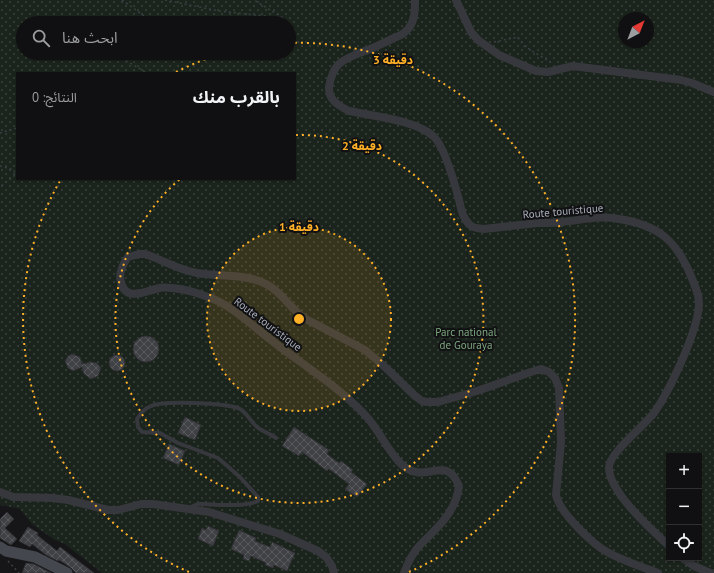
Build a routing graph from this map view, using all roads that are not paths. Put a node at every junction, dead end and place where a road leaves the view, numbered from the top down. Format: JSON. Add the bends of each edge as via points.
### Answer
{"nodes":[{"id":1,"x":415,"y":0,"type":"edge"},
{"id":2,"x":456,"y":0,"type":"edge"},
{"id":3,"x":714,"y":92,"type":"edge"},
{"id":4,"x":276,"y":438,"type":"dead end"},
{"id":5,"x":0,"y":492,"type":"edge"},
{"id":6,"x":188,"y":509,"type":"junction"},
{"id":7,"x":666,"y":543,"type":"edge"},
{"id":8,"x":3,"y":549,"type":"edge"},
{"id":9,"x":687,"y":561,"type":"edge"},
{"id":10,"x":67,"y":573,"type":"edge"},
{"id":11,"x":334,"y":573,"type":"edge"},
{"id":12,"x":404,"y":573,"type":"edge"},
{"id":13,"x":658,"y":573,"type":"edge"},
{"id":14,"x":710,"y":573,"type":"edge"}],
"edges":[{"from":1,"to":7,"type":"street","name":"Route touristique","via":[[413,19],[404,34],[347,58],[335,68],[330,87],[330,97],[333,100],[349,111],[403,122],[434,136],[439,142],[453,177],[463,215],[475,228],[597,217],[619,218],[660,232],[669,240],[687,267],[699,303],[681,363],[654,412],[613,456],[608,467],[618,491]]},
{"from":2,"to":3,"type":"street","via":[[471,32],[478,40],[499,54],[536,71],[548,72],[573,66],[681,80]]},
{"from":4,"to":6,"type":"lane","via":[[259,429],[240,409],[231,406],[174,403],[152,406],[143,411],[137,419],[142,432],[160,433],[178,443],[218,458],[258,497],[258,501],[252,504],[199,504]]},
{"from":5,"to":6,"type":"street","via":[[13,497],[68,500],[108,510],[141,504]]},
{"from":6,"to":11,"type":"street","via":[[243,522],[304,544],[326,557]]},
{"from":8,"to":10,"type":"main road","via":[[34,557]]},
{"from":9,"to":14,"type":"street"},
{"from":12,"to":13,"type":"street","name":"Route touristique","via":[[416,550],[454,506],[459,486],[453,474],[446,470],[416,473],[407,469],[394,457],[380,434],[358,408],[233,309],[186,290],[160,288],[136,294],[127,292],[120,278],[128,257],[145,254],[186,270],[248,277],[262,282],[270,286],[304,318],[365,350],[415,396],[427,402],[438,402],[477,391],[541,369],[548,372],[555,378],[559,388],[561,442],[557,501],[570,520],[607,552]]}]}
